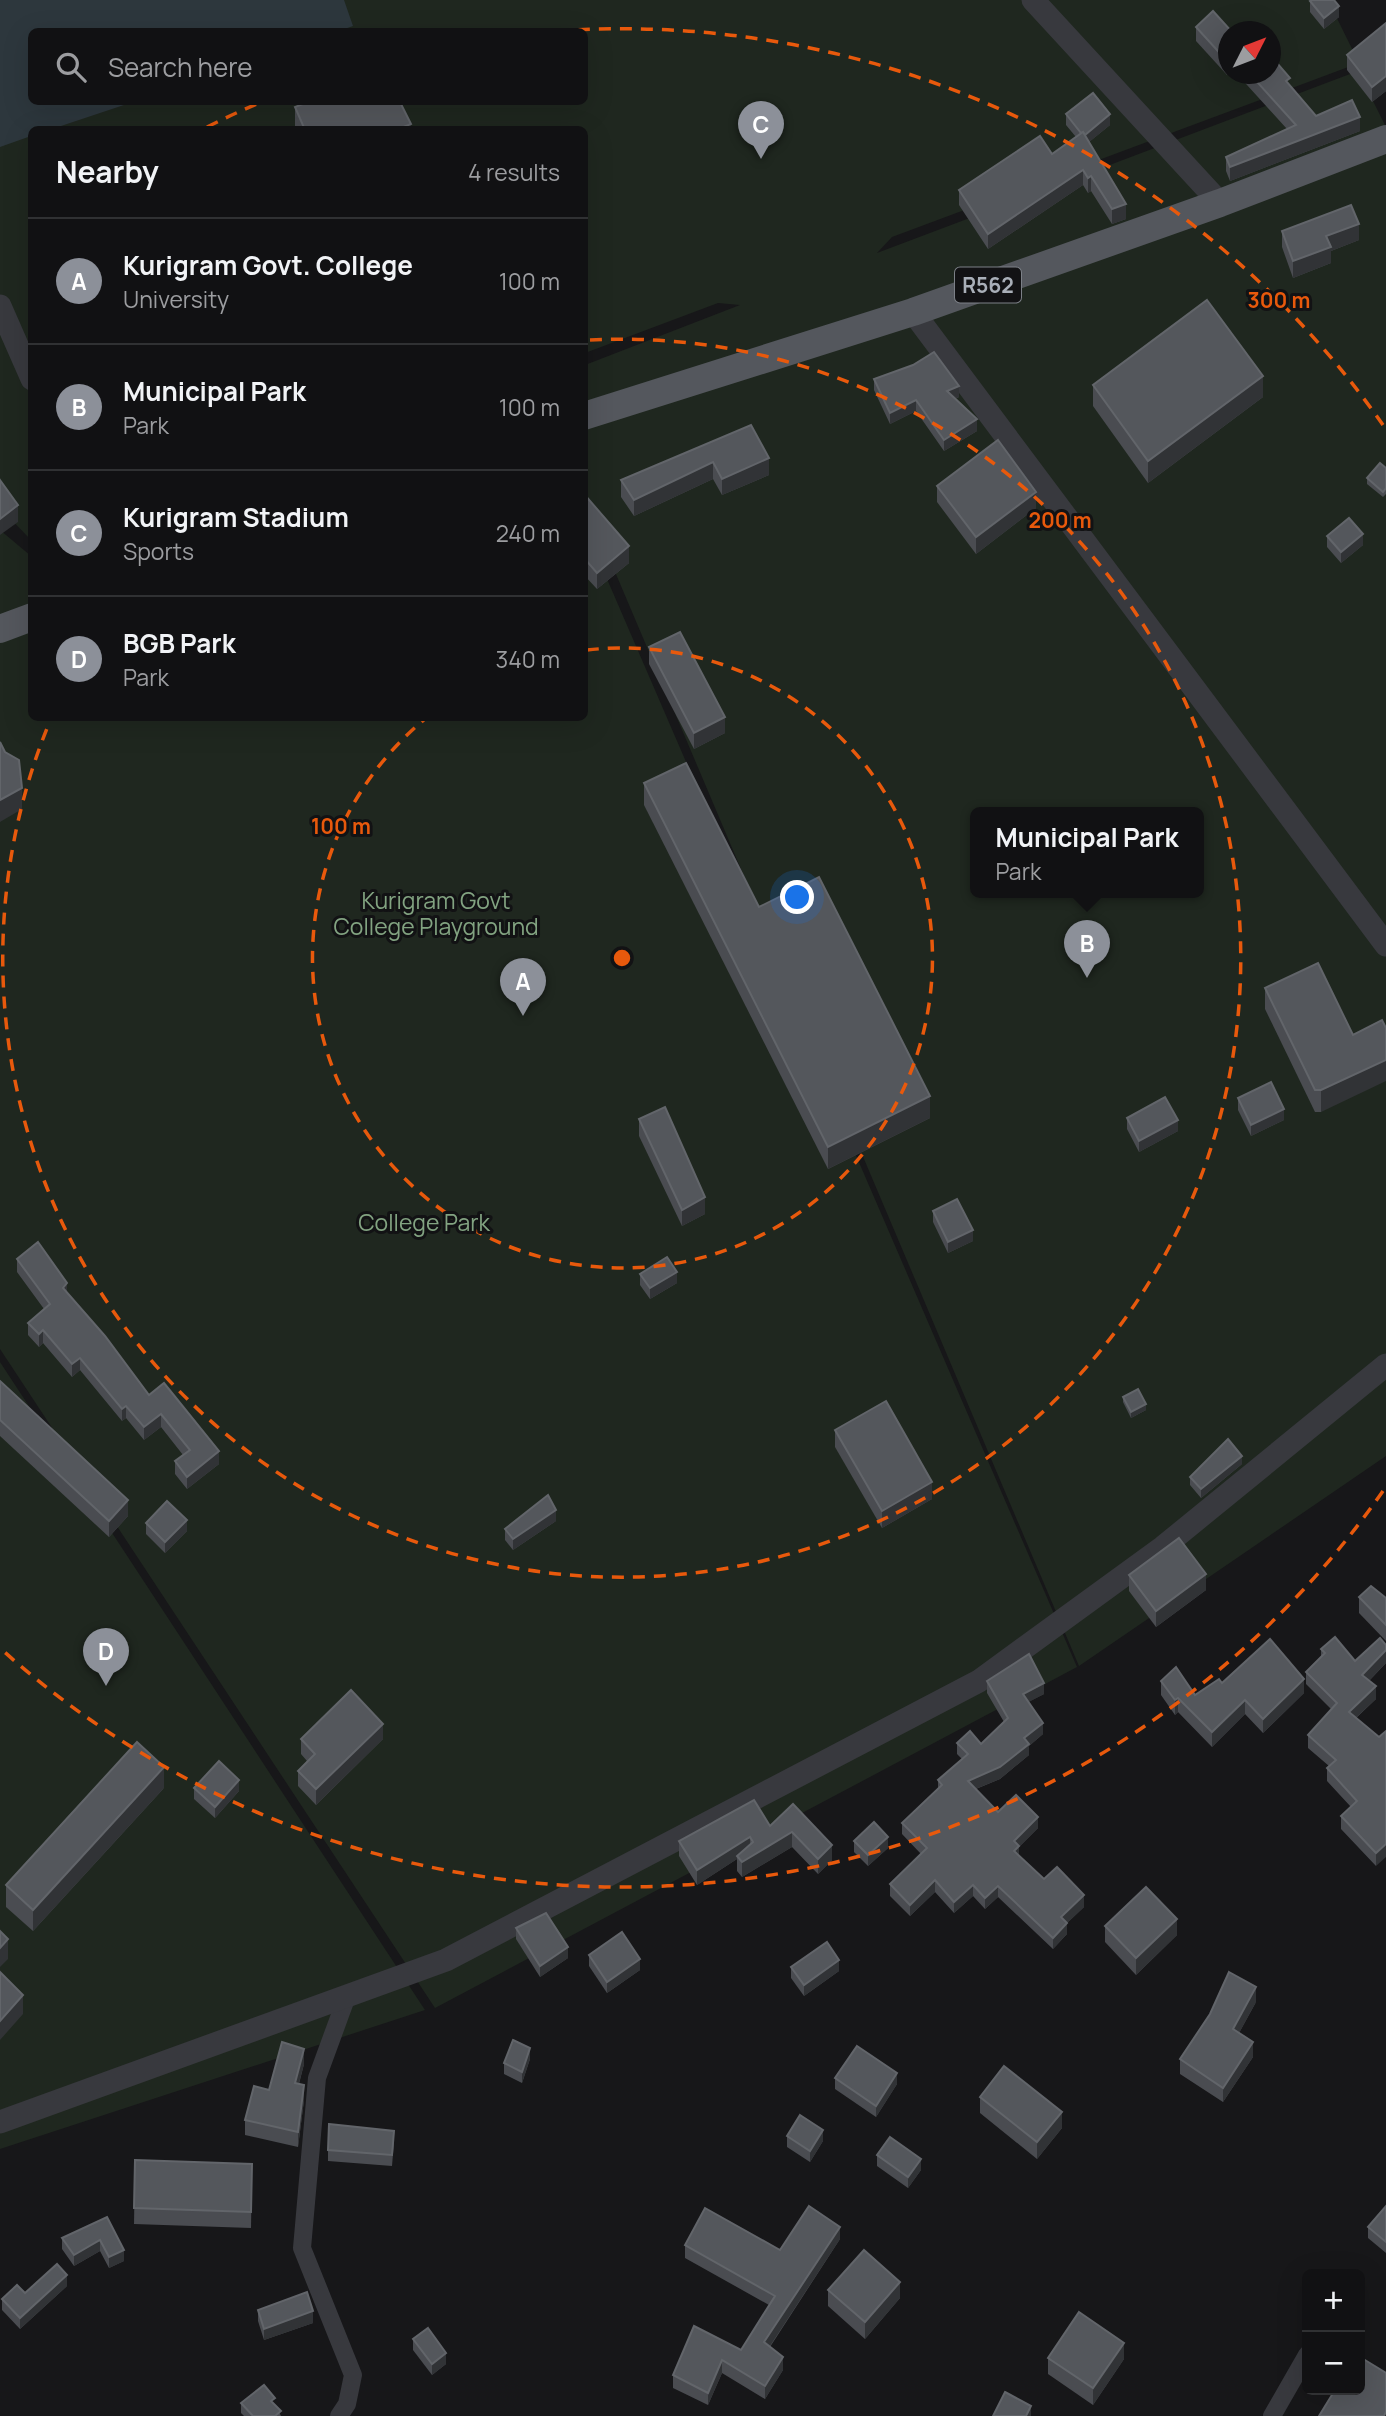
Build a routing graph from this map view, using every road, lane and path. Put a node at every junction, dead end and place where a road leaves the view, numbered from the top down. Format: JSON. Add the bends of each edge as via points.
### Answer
{"nodes":[{"id":1,"x":1033,"y":0,"type":"edge"},
{"id":2,"x":1386,"y":139,"type":"edge"},
{"id":3,"x":1220,"y":203,"type":"junction"},
{"id":4,"x":0,"y":306,"type":"edge"},
{"id":5,"x":913,"y":312,"type":"junction"},
{"id":6,"x":28,"y":370,"type":"edge"},
{"id":7,"x":588,"y":415,"type":"edge"},
{"id":8,"x":28,"y":618,"type":"edge"},
{"id":9,"x":0,"y":629,"type":"edge"},
{"id":10,"x":1386,"y":945,"type":"edge"},
{"id":11,"x":1386,"y":1364,"type":"edge"},
{"id":12,"x":347,"y":1996,"type":"junction"},
{"id":13,"x":0,"y":2122,"type":"edge"},
{"id":14,"x":1302,"y":2364,"type":"edge"},
{"id":15,"x":339,"y":2416,"type":"edge"},
{"id":16,"x":1272,"y":2416,"type":"edge"}],
"edges":[{"from":1,"to":3,"type":"street"},
{"from":2,"to":3,"type":"main road","number":"R562"},
{"from":3,"to":5,"type":"main road","number":"R562"},
{"from":4,"to":6,"type":"street"},
{"from":5,"to":7,"type":"main road","number":"R562"},
{"from":5,"to":10,"type":"street"},
{"from":8,"to":9,"type":"main road"},
{"from":11,"to":12,"type":"street","via":[[1163,1547],[979,1681],[446,1960]]},
{"from":12,"to":13,"type":"street"},
{"from":12,"to":15,"type":"street","via":[[317,2078],[302,2248],[353,2375],[347,2404]]},
{"from":14,"to":16,"type":"street"}]}
